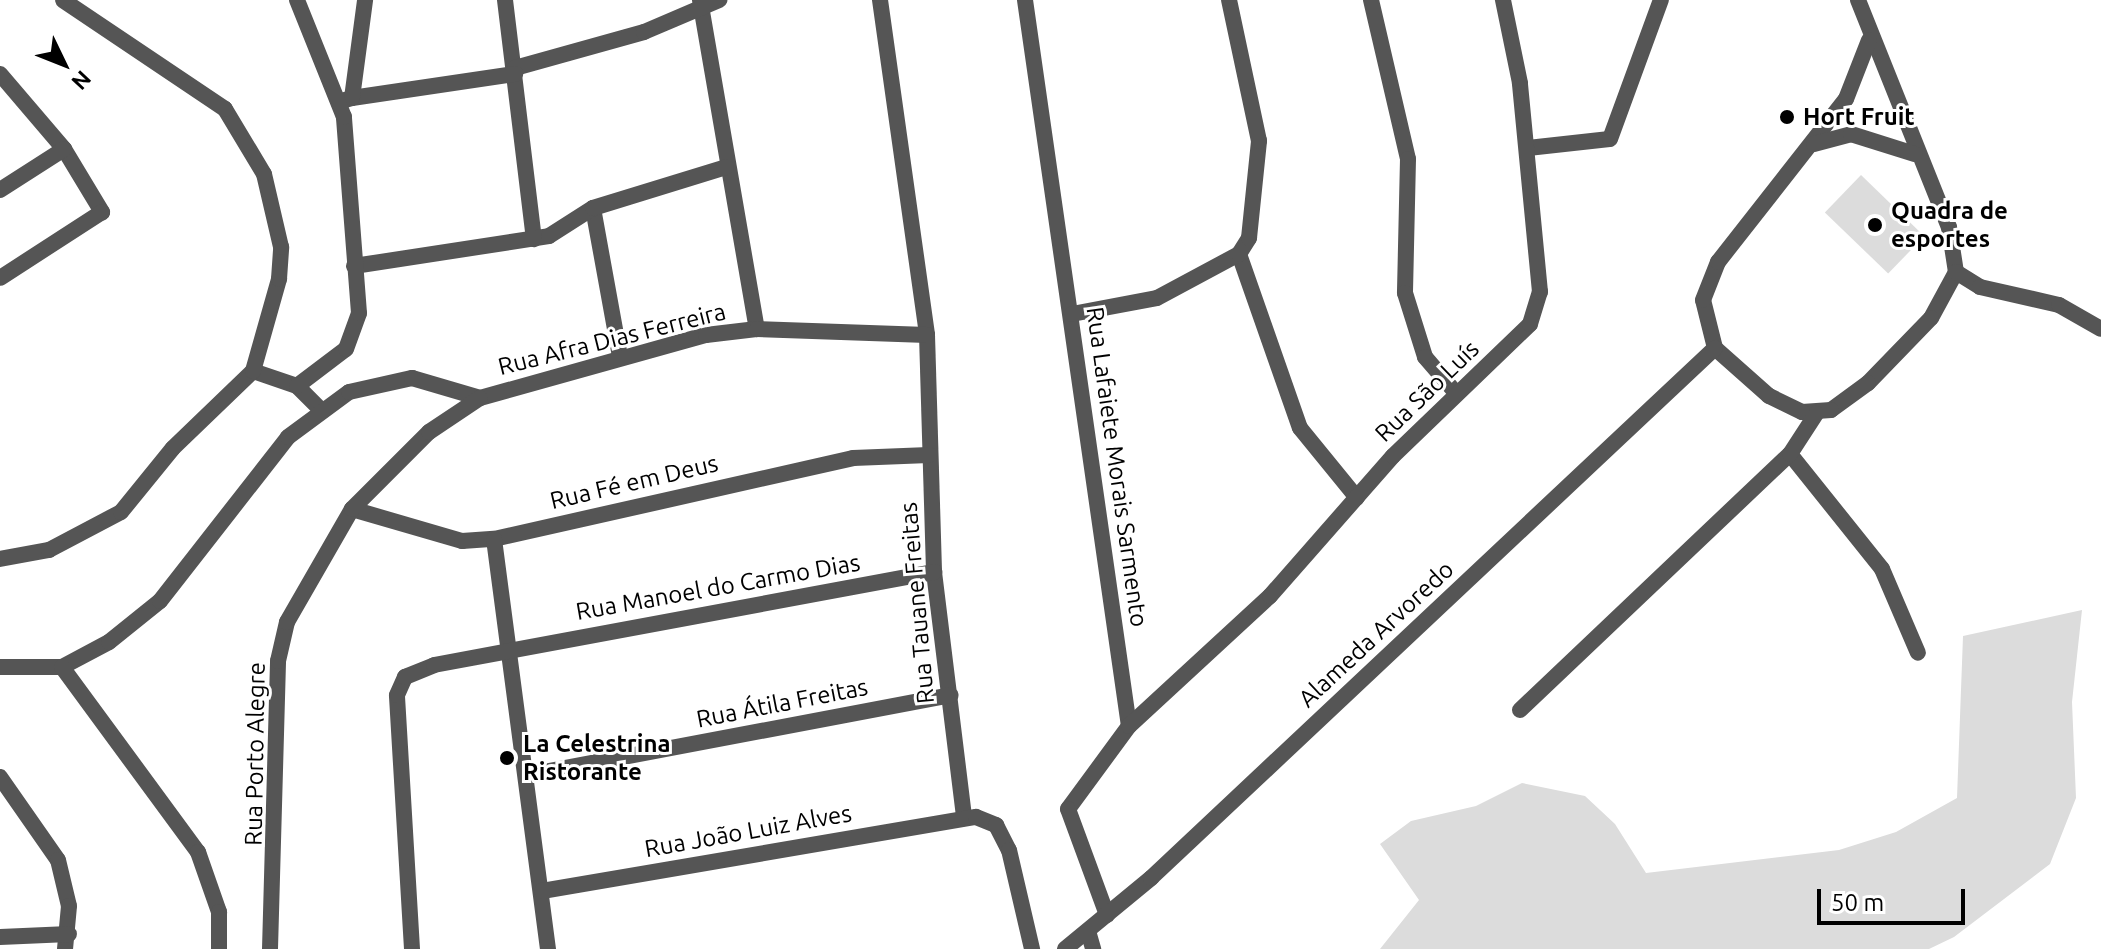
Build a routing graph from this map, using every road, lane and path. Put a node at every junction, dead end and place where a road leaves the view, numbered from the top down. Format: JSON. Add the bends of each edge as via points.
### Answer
{"nodes":[{"id":1,"x":63,"y":0,"type":"edge"},
{"id":2,"x":297,"y":0,"type":"edge"},
{"id":3,"x":365,"y":0,"type":"edge"},
{"id":4,"x":505,"y":0,"type":"edge"},
{"id":5,"x":719,"y":0,"type":"edge"},
{"id":6,"x":880,"y":0,"type":"edge"},
{"id":7,"x":1025,"y":0,"type":"edge"},
{"id":8,"x":1229,"y":0,"type":"edge"},
{"id":9,"x":1371,"y":0,"type":"edge"},
{"id":10,"x":1503,"y":0,"type":"edge"},
{"id":11,"x":1661,"y":0,"type":"edge"},
{"id":12,"x":1858,"y":0,"type":"edge"},
{"id":13,"x":701,"y":2,"type":"edge"},
{"id":14,"x":1869,"y":40,"type":"junction"},
{"id":15,"x":515,"y":71,"type":"junction"},
{"id":16,"x":0,"y":74,"type":"edge"},
{"id":17,"x":346,"y":99,"type":"junction"},
{"id":18,"x":1811,"y":145,"type":"junction"},
{"id":19,"x":1528,"y":148,"type":"junction"},
{"id":20,"x":64,"y":149,"type":"junction"},
{"id":21,"x":1915,"y":154,"type":"junction"},
{"id":22,"x":726,"y":167,"type":"junction"},
{"id":23,"x":0,"y":190,"type":"edge"},
{"id":24,"x":593,"y":208,"type":"junction"},
{"id":25,"x":534,"y":239,"type":"junction"},
{"id":26,"x":1239,"y":254,"type":"junction"},
{"id":27,"x":354,"y":266,"type":"junction"},
{"id":28,"x":1956,"y":272,"type":"junction"},
{"id":29,"x":0,"y":278,"type":"edge"},
{"id":30,"x":1072,"y":314,"type":"junction"},
{"id":31,"x":757,"y":329,"type":"junction"},
{"id":32,"x":2101,"y":329,"type":"edge"},
{"id":33,"x":927,"y":335,"type":"junction"},
{"id":34,"x":1715,"y":348,"type":"junction"},
{"id":35,"x":620,"y":357,"type":"junction"},
{"id":36,"x":253,"y":371,"type":"junction"},
{"id":37,"x":297,"y":386,"type":"junction"},
{"id":38,"x":1456,"y":393,"type":"junction"},
{"id":39,"x":480,"y":398,"type":"junction"},
{"id":40,"x":320,"y":409,"type":"junction"},
{"id":41,"x":1816,"y":414,"type":"junction"},
{"id":42,"x":1790,"y":454,"type":"junction"},
{"id":43,"x":929,"y":455,"type":"junction"},
{"id":44,"x":1357,"y":498,"type":"junction"},
{"id":45,"x":352,"y":509,"type":"junction"},
{"id":46,"x":494,"y":539,"type":"junction"},
{"id":47,"x":0,"y":559,"type":"edge"},
{"id":48,"x":934,"y":572,"type":"junction"},
{"id":49,"x":511,"y":650,"type":"junction"},
{"id":50,"x":1918,"y":653,"type":"dead end"},
{"id":51,"x":0,"y":667,"type":"edge"},
{"id":52,"x":62,"y":667,"type":"junction"},
{"id":53,"x":950,"y":695,"type":"junction"},
{"id":54,"x":1520,"y":710,"type":"dead end"},
{"id":55,"x":1129,"y":726,"type":"junction"},
{"id":56,"x":528,"y":775,"type":"junction"},
{"id":57,"x":0,"y":777,"type":"edge"},
{"id":58,"x":964,"y":818,"type":"junction"},
{"id":59,"x":542,"y":891,"type":"junction"},
{"id":60,"x":1107,"y":915,"type":"junction"},
{"id":61,"x":1088,"y":931,"type":"junction"},
{"id":62,"x":0,"y":937,"type":"edge"},
{"id":63,"x":67,"y":942,"type":"edge"},
{"id":64,"x":271,"y":943,"type":"edge"},
{"id":65,"x":219,"y":949,"type":"edge"},
{"id":66,"x":257,"y":949,"type":"edge"},
{"id":67,"x":412,"y":949,"type":"edge"},
{"id":68,"x":548,"y":949,"type":"edge"},
{"id":69,"x":1032,"y":949,"type":"edge"},
{"id":70,"x":1065,"y":949,"type":"edge"},
{"id":71,"x":1093,"y":949,"type":"edge"}],
"edges":[{"from":1,"to":36,"type":"street","via":[[196,83],[247,139],[264,174],[281,247],[271,321]]},
{"from":2,"to":17,"type":"street"},
{"from":3,"to":17,"type":"street"},
{"from":4,"to":15,"type":"street"},
{"from":5,"to":13,"type":"street"},
{"from":6,"to":33,"type":"street","name":"Rua Tauane Freitas"},
{"from":7,"to":30,"type":"street","name":"Rua Lafaiete Morais Sarmento"},
{"from":8,"to":26,"type":"street","via":[[1259,141],[1253,219]]},
{"from":9,"to":38,"type":"street","via":[[1408,159],[1405,293],[1425,357]]},
{"from":10,"to":19,"type":"street","name":"Rua São Luís"},
{"from":11,"to":19,"type":"street","via":[[1610,139]]},
{"from":12,"to":14,"type":"street"},
{"from":13,"to":15,"type":"street","via":[[654,28]]},
{"from":13,"to":22,"type":"street"},
{"from":14,"to":18,"type":"street","via":[[1858,80]]},
{"from":14,"to":21,"type":"street"},
{"from":15,"to":17,"type":"street"},
{"from":15,"to":25,"type":"street"},
{"from":16,"to":20,"type":"street"},
{"from":17,"to":27,"type":"street"},
{"from":18,"to":21,"type":"street","via":[[1851,134]]},
{"from":18,"to":34,"type":"street","via":[[1707,282],[1703,316]]},
{"from":19,"to":38,"type":"street","name":"Rua São Luís","via":[[1537,309]]},
{"from":20,"to":23,"type":"street"},
{"from":20,"to":29,"type":"street","via":[[102,212]]},
{"from":21,"to":28,"type":"street","via":[[1953,239]]},
{"from":22,"to":24,"type":"street"},
{"from":22,"to":31,"type":"street"},
{"from":24,"to":25,"type":"street"},
{"from":24,"to":35,"type":"street"},
{"from":25,"to":27,"type":"street"},
{"from":26,"to":30,"type":"street","via":[[1139,304]]},
{"from":26,"to":44,"type":"street","via":[[1300,428]]},
{"from":27,"to":37,"type":"street","via":[[353,337]]},
{"from":28,"to":32,"type":"street","via":[[1980,287],[2059,305]]},
{"from":28,"to":41,"type":"street","via":[[1931,318],[1868,383]]},
{"from":30,"to":55,"type":"street","name":"Rua Lafaiete Morais Sarmento"},
{"from":31,"to":33,"type":"street","name":"Rua Afra Dias Ferreira"},
{"from":31,"to":35,"type":"street","name":"Rua Afra Dias Ferreira"},
{"from":33,"to":43,"type":"street","name":"Rua Tauane Freitas"},
{"from":34,"to":41,"type":"street","via":[[1785,407]]},
{"from":34,"to":60,"type":"street","name":"Alameda Arvoredo"},
{"from":35,"to":39,"type":"street","name":"Rua Afra Dias Ferreira"},
{"from":36,"to":37,"type":"street"},
{"from":36,"to":47,"type":"street","via":[[106,524],[49,550]]},
{"from":37,"to":40,"type":"street"},
{"from":38,"to":44,"type":"street","name":"Rua São Luís"},
{"from":39,"to":40,"type":"street","name":"Rua Afra Dias Ferreira","via":[[412,378],[369,385]]},
{"from":39,"to":45,"type":"street","name":"Rua Porto Alegre","via":[[429,432]]},
{"from":40,"to":52,"type":"street","name":"Rua Afra Dias Ferreira","via":[[274,453],[160,601],[109,642]]},
{"from":41,"to":42,"type":"street"},
{"from":42,"to":50,"type":"street","via":[[1882,569]]},
{"from":42,"to":54,"type":"street"},
{"from":43,"to":46,"type":"street","name":"Rua Fé em Deus","via":[[840,461]]},
{"from":43,"to":48,"type":"street","name":"Rua Tauane Freitas"},
{"from":44,"to":55,"type":"street","name":"Rua São Luís","via":[[1260,607]]},
{"from":45,"to":46,"type":"street","name":"Rua Fé em Deus","via":[[462,541]]},
{"from":45,"to":64,"type":"street","name":"Rua Porto Alegre","via":[[304,583],[278,661]]},
{"from":46,"to":49,"type":"street"},
{"from":48,"to":49,"type":"street","name":"Rua Manoel do Carmo Dias"},
{"from":48,"to":53,"type":"street","name":"Rua Tauane Freitas"},
{"from":49,"to":56,"type":"street"},
{"from":49,"to":67,"type":"street","name":"Rua Manoel do Carmo Dias","via":[[434,665],[405,677],[397,695]]},
{"from":51,"to":52,"type":"street"},
{"from":52,"to":65,"type":"street","via":[[198,852],[219,912]]},
{"from":53,"to":56,"type":"street","name":"Rua Átila Freitas"},
{"from":53,"to":58,"type":"street","name":"Rua Tauane Freitas"},
{"from":55,"to":60,"type":"street","via":[[1068,809]]},
{"from":56,"to":59,"type":"street"},
{"from":57,"to":63,"type":"street","via":[[58,860]]},
{"from":58,"to":59,"type":"street","name":"Rua João Luiz Alves"},
{"from":58,"to":69,"type":"street","via":[[987,819],[1002,834]]},
{"from":59,"to":68,"type":"street"},
{"from":60,"to":61,"type":"street","name":"Alameda Arvoredo"},
{"from":61,"to":70,"type":"street","name":"Alameda Arvoredo"},
{"from":61,"to":71,"type":"street"},
{"from":62,"to":63,"type":"street"},
{"from":64,"to":66,"type":"street"}]}
